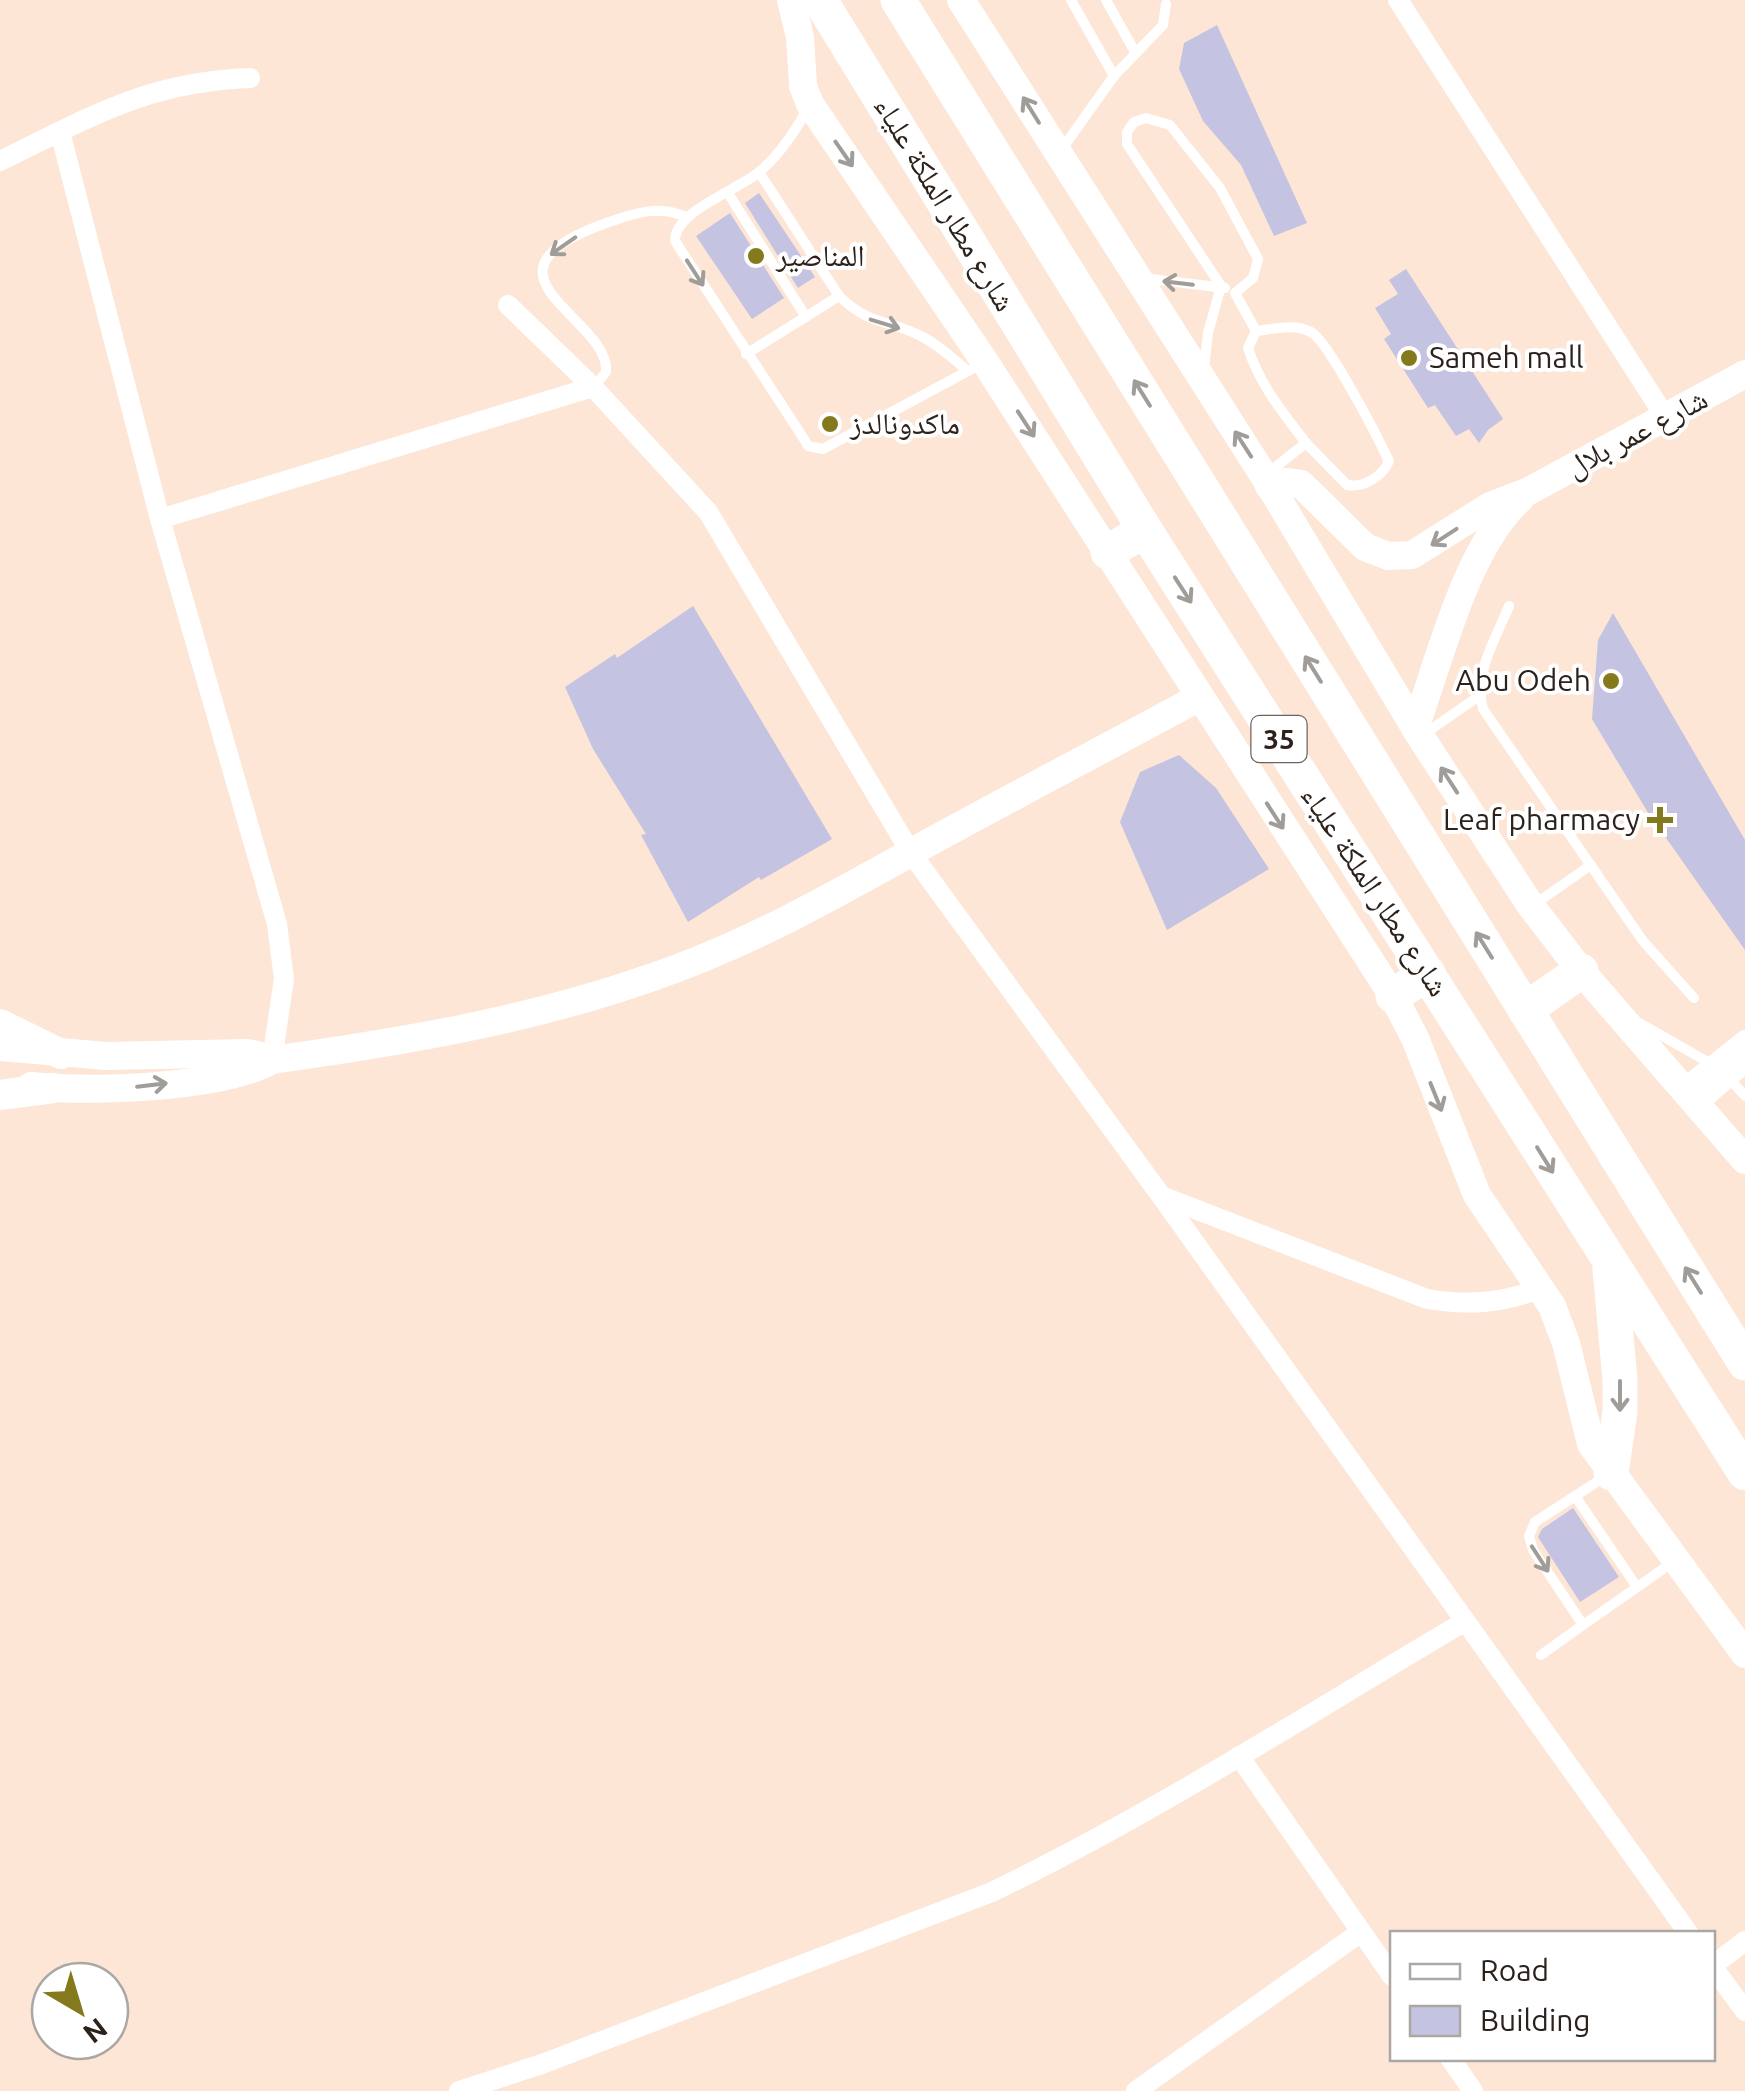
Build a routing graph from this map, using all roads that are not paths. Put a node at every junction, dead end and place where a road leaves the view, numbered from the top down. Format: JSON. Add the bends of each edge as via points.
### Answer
{"nodes":[{"id":1,"x":791,"y":0,"type":"edge"},
{"id":2,"x":820,"y":0,"type":"edge"},
{"id":3,"x":898,"y":0,"type":"edge"},
{"id":4,"x":961,"y":0,"type":"edge"},
{"id":5,"x":1071,"y":0,"type":"edge"},
{"id":6,"x":1106,"y":0,"type":"edge"},
{"id":7,"x":1398,"y":0,"type":"edge"},
{"id":8,"x":1166,"y":4,"type":"dead end"},
{"id":9,"x":1136,"y":52,"type":"junction"},
{"id":10,"x":1114,"y":76,"type":"junction"},
{"id":11,"x":250,"y":78,"type":"dead end"},
{"id":12,"x":810,"y":104,"type":"junction"},
{"id":13,"x":60,"y":132,"type":"junction"},
{"id":14,"x":1058,"y":154,"type":"junction"},
{"id":15,"x":0,"y":161,"type":"edge"},
{"id":16,"x":759,"y":172,"type":"junction"},
{"id":17,"x":728,"y":193,"type":"junction"},
{"id":18,"x":686,"y":217,"type":"junction"},
{"id":19,"x":1136,"y":276,"type":"junction"},
{"id":20,"x":1220,"y":286,"type":"junction"},
{"id":21,"x":1235,"y":293,"type":"junction"},
{"id":22,"x":839,"y":296,"type":"junction"},
{"id":23,"x":508,"y":304,"type":"dead end"},
{"id":24,"x":806,"y":316,"type":"junction"},
{"id":25,"x":1256,"y":331,"type":"junction"},
{"id":26,"x":746,"y":354,"type":"junction"},
{"id":27,"x":976,"y":366,"type":"junction"},
{"id":28,"x":1203,"y":382,"type":"junction"},
{"id":29,"x":1742,"y":384,"type":"edge"},
{"id":30,"x":594,"y":387,"type":"junction"},
{"id":31,"x":1666,"y":418,"type":"junction"},
{"id":32,"x":1306,"y":444,"type":"junction"},
{"id":33,"x":1266,"y":482,"type":"junction"},
{"id":34,"x":1529,"y":491,"type":"junction"},
{"id":35,"x":160,"y":518,"type":"junction"},
{"id":36,"x":1145,"y":530,"type":"junction"},
{"id":37,"x":1108,"y":552,"type":"junction"},
{"id":38,"x":1508,"y":606,"type":"dead end"},
{"id":39,"x":1480,"y":696,"type":"junction"},
{"id":40,"x":1198,"y":698,"type":"junction"},
{"id":41,"x":1418,"y":732,"type":"junction"},
{"id":42,"x":911,"y":853,"type":"junction"},
{"id":43,"x":1591,"y":865,"type":"junction"},
{"id":44,"x":1531,"y":906,"type":"junction"},
{"id":45,"x":1582,"y":971,"type":"junction"},
{"id":46,"x":1428,"y":973,"type":"junction"},
{"id":47,"x":1393,"y":996,"type":"junction"},
{"id":48,"x":1694,"y":998,"type":"dead end"},
{"id":49,"x":1612,"y":1006,"type":"junction"},
{"id":50,"x":1525,"y":1010,"type":"junction"},
{"id":51,"x":0,"y":1024,"type":"edge"},
{"id":52,"x":1745,"y":1040,"type":"edge"},
{"id":53,"x":0,"y":1047,"type":"edge"},
{"id":54,"x":61,"y":1054,"type":"junction"},
{"id":55,"x":272,"y":1060,"type":"junction"},
{"id":56,"x":1745,"y":1062,"type":"edge"},
{"id":57,"x":1721,"y":1071,"type":"junction"},
{"id":58,"x":0,"y":1082,"type":"edge"},
{"id":59,"x":54,"y":1088,"type":"junction"},
{"id":60,"x":0,"y":1095,"type":"edge"},
{"id":61,"x":1745,"y":1096,"type":"edge"},
{"id":62,"x":1689,"y":1097,"type":"junction"},
{"id":63,"x":1745,"y":1160,"type":"edge"},
{"id":64,"x":1162,"y":1196,"type":"junction"},
{"id":65,"x":1609,"y":1264,"type":"junction"},
{"id":66,"x":1542,"y":1288,"type":"junction"},
{"id":67,"x":1745,"y":1363,"type":"edge"},
{"id":68,"x":1611,"y":1472,"type":"junction"},
{"id":69,"x":1745,"y":1473,"type":"edge"},
{"id":70,"x":1574,"y":1496,"type":"junction"},
{"id":71,"x":1676,"y":1560,"type":"junction"},
{"id":72,"x":1637,"y":1587,"type":"junction"},
{"id":73,"x":1464,"y":1622,"type":"junction"},
{"id":74,"x":1584,"y":1625,"type":"junction"},
{"id":75,"x":1745,"y":1654,"type":"edge"},
{"id":76,"x":1541,"y":1655,"type":"dead end"},
{"id":77,"x":1238,"y":1756,"type":"junction"},
{"id":78,"x":1687,"y":1931,"type":"edge"},
{"id":79,"x":1361,"y":1932,"type":"junction"},
{"id":80,"x":1745,"y":1941,"type":"edge"},
{"id":81,"x":1715,"y":1964,"type":"edge"},
{"id":82,"x":1715,"y":1970,"type":"edge"},
{"id":83,"x":1390,"y":1973,"type":"edge"},
{"id":84,"x":1745,"y":2011,"type":"edge"},
{"id":85,"x":1452,"y":2061,"type":"edge"},
{"id":86,"x":1163,"y":2084,"type":"edge"},
{"id":87,"x":460,"y":2091,"type":"edge"},
{"id":88,"x":1136,"y":2091,"type":"edge"},
{"id":89,"x":1473,"y":2091,"type":"edge"}],
"edges":[{"from":1,"to":12,"type":"street"},
{"from":2,"to":36,"type":"highway","name":"شارع مطار الملكة علياء","number":"35"},
{"from":50,"to":3,"type":"highway","name":"شارع مطار الملكة علياء","number":"35","one_way":true},
{"from":14,"to":4,"type":"street","one_way":true},
{"from":5,"to":10,"type":"lane"},
{"from":6,"to":9,"type":"lane"},
{"from":7,"to":31,"type":"street"},
{"from":8,"to":9,"type":"lane","via":[[1163,24]]},
{"from":9,"to":10,"type":"lane"},
{"from":10,"to":14,"type":"lane"},
{"from":11,"to":13,"type":"street","via":[[151,91]]},
{"from":12,"to":16,"type":"lane"},
{"from":12,"to":27,"type":"street","one_way":true},
{"from":13,"to":15,"type":"street"},
{"from":13,"to":35,"type":"street"},
{"from":14,"to":19,"type":"street"},
{"from":16,"to":17,"type":"lane"},
{"from":16,"to":22,"type":"lane"},
{"from":17,"to":18,"type":"lane"},
{"from":17,"to":24,"type":"lane"},
{"from":18,"to":26,"type":"lane","one_way":true,"via":[[674,242]]},
{"from":18,"to":30,"type":"lane","one_way":true,"via":[[656,210],[618,219],[558,247],[547,260],[550,294],[604,352],[606,372]]},
{"from":20,"to":19,"type":"lane","one_way":true},
{"from":19,"to":28,"type":"street"},
{"from":20,"to":21,"type":"lane"},
{"from":20,"to":21,"type":"lane","via":[[1127,144],[1134,122],[1170,125],[1220,188],[1258,260],[1254,278]]},
{"from":20,"to":28,"type":"lane"},
{"from":21,"to":25,"type":"lane"},
{"from":22,"to":24,"type":"lane"},
{"from":22,"to":27,"type":"lane","one_way":true,"via":[[865,318],[923,337]]},
{"from":23,"to":30,"type":"street"},
{"from":24,"to":26,"type":"lane"},
{"from":25,"to":32,"type":"lane","via":[[1248,348],[1254,363]]},
{"from":25,"to":32,"type":"lane","via":[[1293,326],[1314,333],[1389,461],[1362,485],[1347,486]]},
{"from":26,"to":27,"type":"lane","via":[[815,449]]},
{"from":27,"to":37,"type":"street","one_way":true},
{"from":33,"to":28,"type":"street","one_way":true},
{"from":29,"to":31,"type":"street","name":"شارع عمر بلال"},
{"from":30,"to":35,"type":"street"},
{"from":30,"to":42,"type":"street","via":[[722,532]]},
{"from":31,"to":34,"type":"street","name":"شارع عمر بلال"},
{"from":32,"to":33,"type":"lane"},
{"from":34,"to":33,"type":"street","name":"شارع عمر بلال","one_way":true,"via":[[1490,506],[1424,550],[1400,556],[1365,547],[1301,484]]},
{"from":33,"to":41,"type":"street"},
{"from":34,"to":41,"type":"street","name":"شارع عمر بلال","via":[[1477,556]]},
{"from":35,"to":55,"type":"street","via":[[278,924],[284,979]]},
{"from":36,"to":37,"type":"highway"},
{"from":36,"to":46,"type":"highway","name":"شارع مطار الملكة علياء","number":"35","one_way":true},
{"from":37,"to":40,"type":"street"},
{"from":38,"to":39,"type":"lane"},
{"from":39,"to":41,"type":"lane"},
{"from":39,"to":43,"type":"lane"},
{"from":40,"to":42,"type":"street"},
{"from":40,"to":47,"type":"street","one_way":true},
{"from":44,"to":41,"type":"street","one_way":true},
{"from":42,"to":55,"type":"street","via":[[816,906],[652,978],[480,1027]]},
{"from":42,"to":64,"type":"street"},
{"from":43,"to":44,"type":"lane"},
{"from":43,"to":48,"type":"lane","via":[[1658,961]]},
{"from":44,"to":45,"type":"street"},
{"from":45,"to":49,"type":"street"},
{"from":45,"to":50,"type":"highway"},
{"from":46,"to":47,"type":"highway"},
{"from":46,"to":65,"type":"highway","name":"شارع مطار الملكة علياء","number":"35","one_way":true},
{"from":47,"to":66,"type":"street","one_way":true,"via":[[1477,1195]]},
{"from":49,"to":57,"type":"lane"},
{"from":49,"to":62,"type":"street"},
{"from":67,"to":50,"type":"highway","name":"شارع مطار الملكة علياء","number":"35","one_way":true},
{"from":51,"to":54,"type":"main road"},
{"from":52,"to":57,"type":"street"},
{"from":53,"to":54,"type":"street"},
{"from":54,"to":55,"type":"street","via":[[246,1053]]},
{"from":59,"to":55,"type":"street","one_way":true,"via":[[141,1087]]},
{"from":56,"to":57,"type":"street"},
{"from":57,"to":61,"type":"lane"},
{"from":57,"to":62,"type":"street"},
{"from":58,"to":59,"type":"street"},
{"from":59,"to":60,"type":"main road"},
{"from":62,"to":63,"type":"street"},
{"from":64,"to":66,"type":"street","via":[[1427,1299],[1486,1304]]},
{"from":64,"to":73,"type":"street"},
{"from":65,"to":68,"type":"highway","one_way":true,"via":[[1620,1380]]},
{"from":65,"to":69,"type":"highway","name":"شارع مطار الملكة علياء","number":"35"},
{"from":66,"to":68,"type":"street","via":[[1566,1343],[1585,1428]]},
{"from":68,"to":70,"type":"lane"},
{"from":68,"to":71,"type":"street"},
{"from":70,"to":72,"type":"lane"},
{"from":70,"to":74,"type":"lane","one_way":true,"via":[[1535,1522],[1529,1536]]},
{"from":71,"to":72,"type":"lane"},
{"from":71,"to":75,"type":"street"},
{"from":72,"to":74,"type":"lane"},
{"from":73,"to":77,"type":"street"},
{"from":73,"to":78,"type":"street"},
{"from":74,"to":76,"type":"lane"},
{"from":77,"to":79,"type":"street"},
{"from":77,"to":87,"type":"street","via":[[992,1892]]},
{"from":79,"to":83,"type":"street"},
{"from":79,"to":86,"type":"street"},
{"from":80,"to":81,"type":"street"},
{"from":82,"to":84,"type":"street"},
{"from":85,"to":89,"type":"street"},
{"from":86,"to":88,"type":"street"}]}
